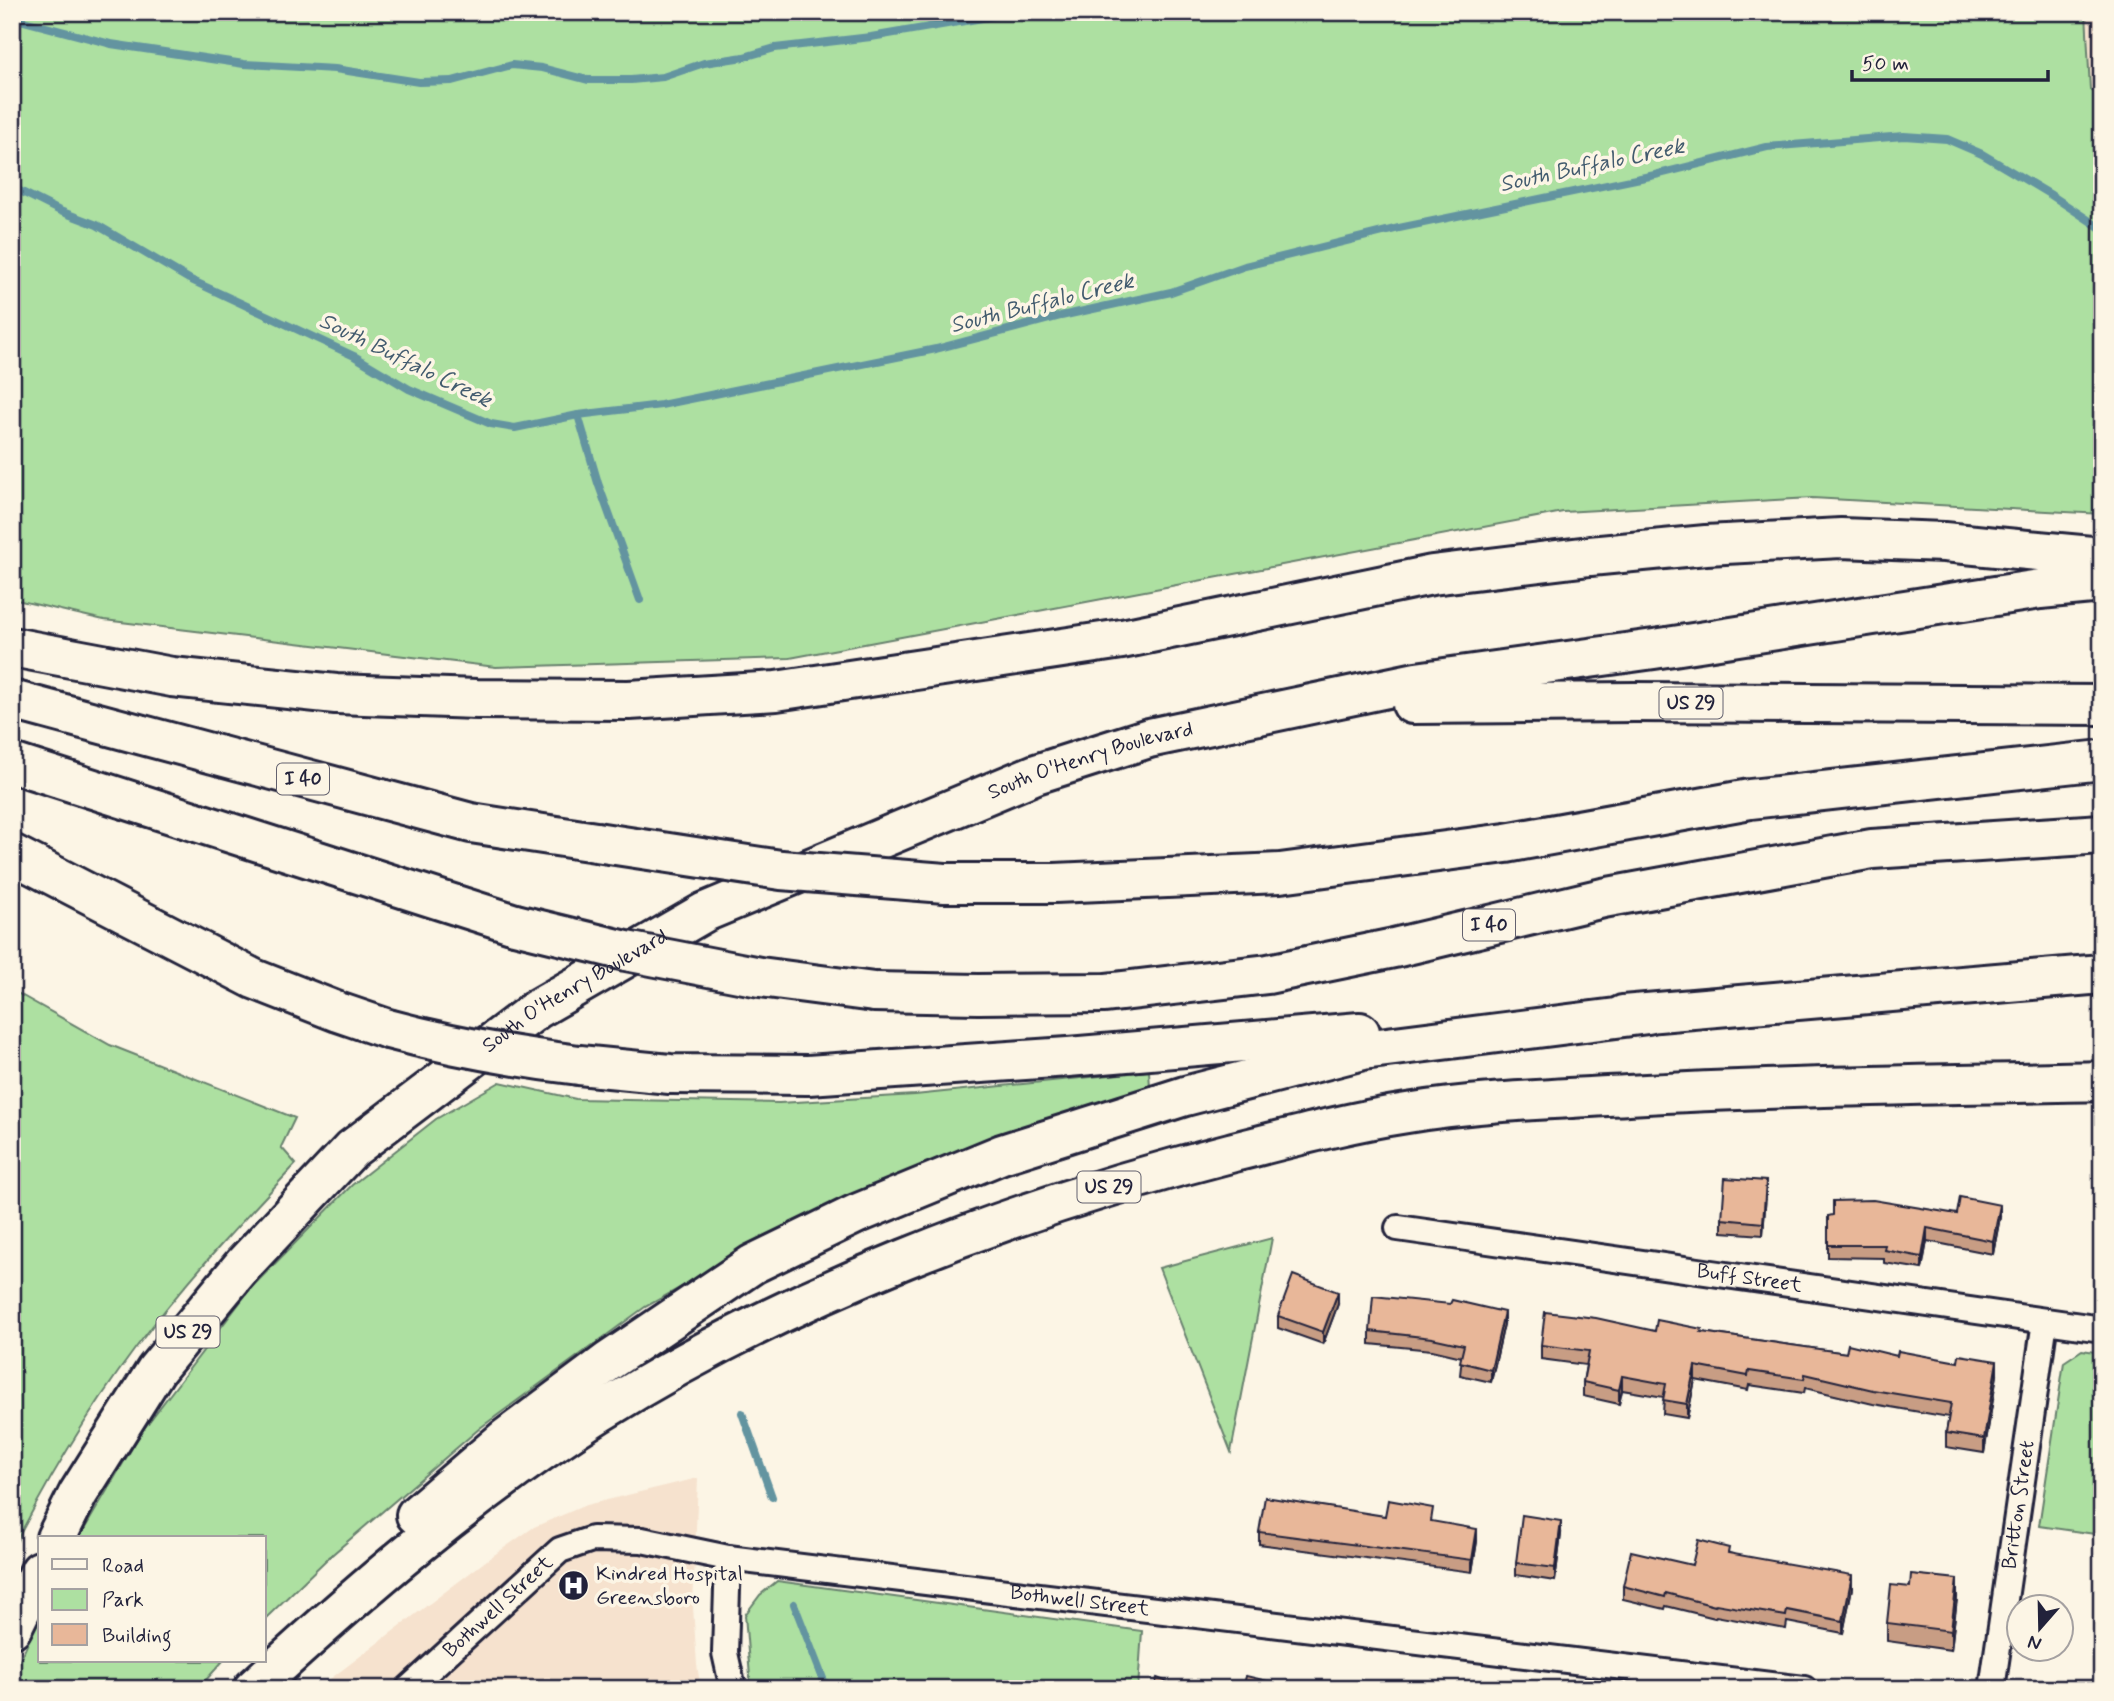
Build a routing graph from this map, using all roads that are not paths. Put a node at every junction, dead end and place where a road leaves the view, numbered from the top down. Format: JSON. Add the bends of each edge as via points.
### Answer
{"nodes":[{"id":1,"x":2102,"y":557,"type":"edge"},
{"id":2,"x":2102,"y":583,"type":"edge"},
{"id":3,"x":12,"y":647,"type":"edge"},
{"id":4,"x":12,"y":700,"type":"edge"},
{"id":5,"x":2102,"y":705,"type":"edge"},
{"id":6,"x":1280,"y":711,"type":"junction"},
{"id":7,"x":2102,"y":760,"type":"edge"},
{"id":8,"x":12,"y":762,"type":"edge"},
{"id":9,"x":2102,"y":834,"type":"edge"},
{"id":10,"x":12,"y":854,"type":"edge"},
{"id":11,"x":2102,"y":974,"type":"edge"},
{"id":12,"x":1648,"y":1014,"type":"junction"},
{"id":13,"x":2102,"y":1081,"type":"edge"},
{"id":14,"x":1398,"y":1228,"type":"dead end"},
{"id":15,"x":2045,"y":1321,"type":"junction"},
{"id":16,"x":2102,"y":1329,"type":"edge"},
{"id":17,"x":57,"y":1536,"type":"edge"},
{"id":18,"x":728,"y":1558,"type":"junction"},
{"id":19,"x":38,"y":1575,"type":"edge"},
{"id":20,"x":12,"y":1628,"type":"edge"},
{"id":21,"x":245,"y":1689,"type":"edge"},
{"id":22,"x":253,"y":1689,"type":"edge"},
{"id":23,"x":408,"y":1689,"type":"edge"},
{"id":24,"x":733,"y":1689,"type":"edge"},
{"id":25,"x":1804,"y":1689,"type":"edge"},
{"id":26,"x":1993,"y":1689,"type":"edge"}],
"edges":[{"from":1,"to":3,"type":"highway","via":[[1841,538],[1590,556],[1432,575],[1108,641],[776,691],[629,699],[336,694],[172,677]]},
{"from":2,"to":6,"type":"highway","via":[[1416,682]]},
{"from":4,"to":7,"type":"highway","number":"I 40","bridge":true,"via":[[471,823],[781,870],[945,883],[1280,873],[1506,843],[1750,799]]},
{"from":5,"to":6,"type":"highway","number":"US 29","via":[[1445,702]]},
{"from":6,"to":17,"type":"highway","name":"South O'Henry Boulevard","number":"US 29","via":[[1149,738],[1036,774],[705,912],[537,1009],[352,1149],[243,1265],[156,1370]]},
{"from":8,"to":9,"type":"highway","number":"I 40","bridge":true,"via":[[515,924],[724,970],[874,992],[1105,993],[1268,974],[1603,898],[1872,849]]},
{"from":10,"to":12,"type":"highway","bridge":true,"via":[[254,979],[388,1029],[470,1049],[670,1074],[808,1075]]},
{"from":11,"to":12,"type":"highway"},
{"from":12,"to":21,"type":"highway","via":[[1351,1053],[1185,1096],[1002,1154],[856,1214],[753,1264],[609,1361],[506,1438],[387,1540],[281,1644]]},
{"from":13,"to":22,"type":"highway","number":"US 29","via":[[1681,1092],[1408,1113],[1247,1149],[1063,1200],[848,1282],[686,1361],[596,1415],[450,1518]]},
{"from":14,"to":15,"type":"street","name":"Buff Street"},
{"from":15,"to":16,"type":"street","name":"Buff Street"},
{"from":15,"to":26,"type":"street","name":"Britton Street"},
{"from":18,"to":23,"type":"street","name":"Bothwell Street","via":[[642,1540],[592,1539],[560,1550]]},
{"from":18,"to":24,"type":"street","via":[[726,1653]]},
{"from":18,"to":25,"type":"street","name":"Bothwell Street"},
{"from":19,"to":20,"type":"highway"}]}
